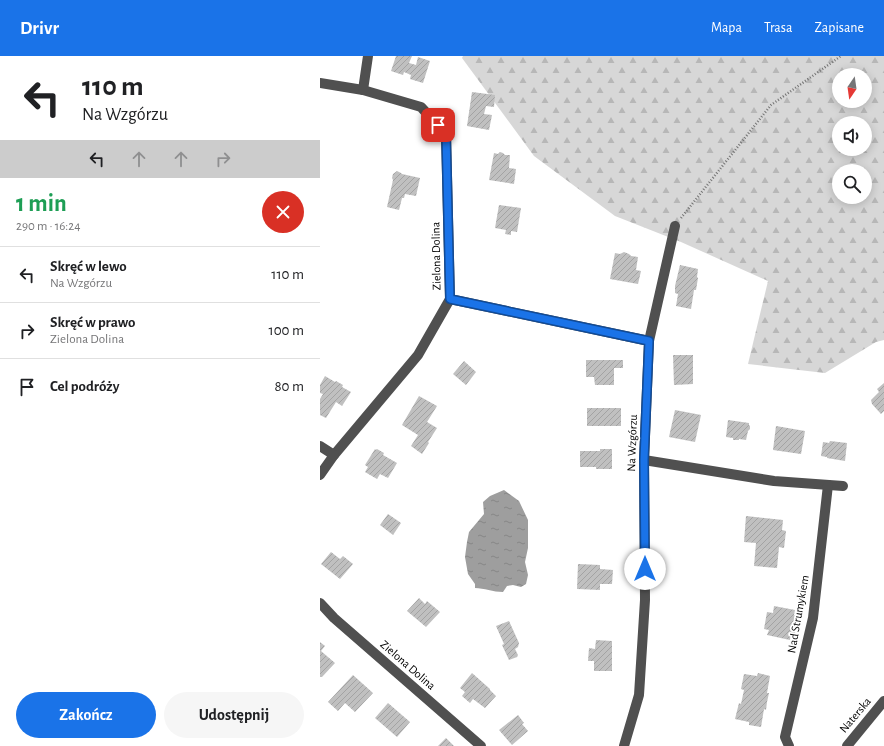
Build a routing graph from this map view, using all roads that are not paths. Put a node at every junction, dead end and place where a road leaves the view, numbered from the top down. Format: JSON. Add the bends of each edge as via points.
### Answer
{"nodes":[{"id":1,"x":368,"y":56,"type":"edge"},
{"id":2,"x":320,"y":83,"type":"edge"},
{"id":3,"x":362,"y":90,"type":"junction"},
{"id":4,"x":675,"y":226,"type":"road end"},
{"id":5,"x":450,"y":299,"type":"junction"},
{"id":6,"x":649,"y":341,"type":"junction"},
{"id":7,"x":320,"y":446,"type":"edge"},
{"id":8,"x":334,"y":455,"type":"junction"},
{"id":9,"x":644,"y":460,"type":"junction"},
{"id":10,"x":320,"y":475,"type":"edge"},
{"id":11,"x":828,"y":485,"type":"junction"},
{"id":12,"x":843,"y":486,"type":"dead end"},
{"id":13,"x":320,"y":603,"type":"edge"},
{"id":14,"x":884,"y":701,"type":"edge"},
{"id":15,"x":481,"y":746,"type":"edge"},
{"id":16,"x":624,"y":746,"type":"edge"},
{"id":17,"x":789,"y":746,"type":"edge"},
{"id":18,"x":847,"y":746,"type":"edge"}],
"edges":[{"from":1,"to":3,"type":"street"},
{"from":2,"to":3,"type":"street","name":"Zielona Dolina"},
{"from":3,"to":5,"type":"street","name":"Zielona Dolina","via":[[421,107],[446,134]]},
{"from":4,"to":6,"type":"street","name":"Na Wzgórzu"},
{"from":5,"to":6,"type":"street"},
{"from":5,"to":8,"type":"street","name":"Zielona Dolina","via":[[418,356]]},
{"from":6,"to":9,"type":"street","name":"Na Wzgórzu"},
{"from":7,"to":8,"type":"street"},
{"from":8,"to":10,"type":"street","name":"Zielona Dolina"},
{"from":9,"to":11,"type":"street","via":[[774,481]]},
{"from":9,"to":16,"type":"street","name":"Na Wzgórzu","via":[[645,600],[639,695]]},
{"from":11,"to":12,"type":"street"},
{"from":11,"to":17,"type":"street","name":"Nad Strumykiem","via":[[813,618],[785,737]]},
{"from":13,"to":15,"type":"street","name":"Zielona Dolina"},
{"from":14,"to":18,"type":"street","name":"Naterska"}]}
